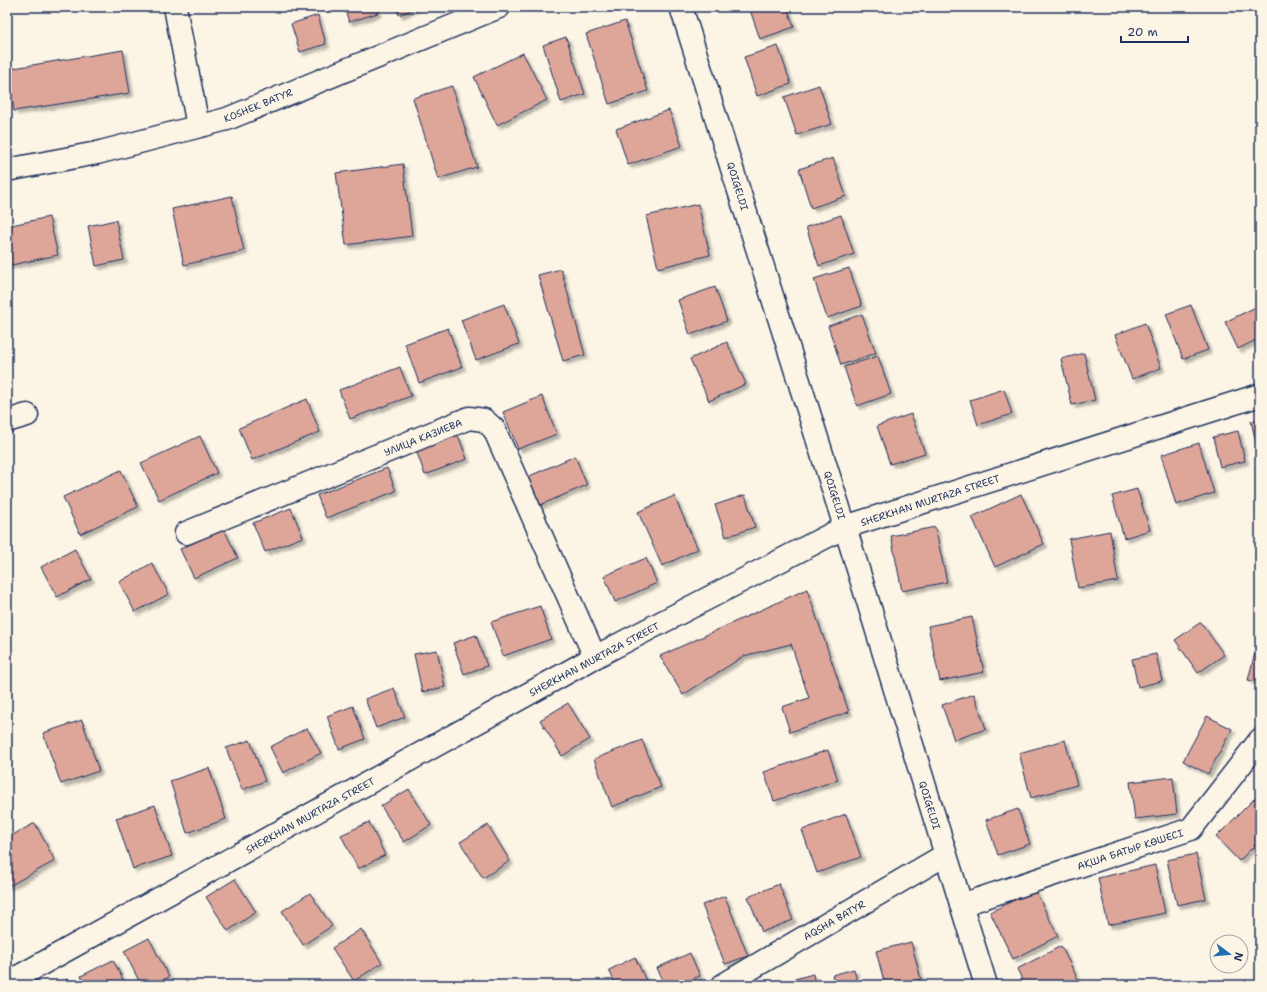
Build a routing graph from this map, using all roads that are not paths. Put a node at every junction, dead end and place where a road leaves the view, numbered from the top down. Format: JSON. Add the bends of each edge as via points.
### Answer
{"nodes":[{"id":1,"x":175,"y":7,"type":"edge"},
{"id":2,"x":498,"y":7,"type":"edge"},
{"id":3,"x":681,"y":7,"type":"edge"},
{"id":4,"x":198,"y":126,"type":"junction"},
{"id":5,"x":7,"y":170,"type":"edge"},
{"id":6,"x":1260,"y":395,"type":"edge"},
{"id":7,"x":845,"y":527,"type":"junction"},
{"id":8,"x":186,"y":533,"type":"dead end"},
{"id":9,"x":595,"y":657,"type":"junction"},
{"id":10,"x":1260,"y":740,"type":"edge"},
{"id":11,"x":945,"y":855,"type":"junction"},
{"id":12,"x":961,"y":905,"type":"junction"},
{"id":13,"x":7,"y":983,"type":"edge"},
{"id":14,"x":723,"y":985,"type":"edge"},
{"id":15,"x":986,"y":985,"type":"edge"}],
"edges":[{"from":1,"to":4,"type":"street"},
{"from":2,"to":4,"type":"street","name":"KOSHEK BATYR","via":[[227,119]]},
{"from":3,"to":7,"type":"street","name":"QOIGELDI"},
{"from":4,"to":5,"type":"street","name":"KOSHEK BATYR","via":[[97,152]]},
{"from":6,"to":7,"type":"street","name":"SHERKHAN MURTAZA STREET"},
{"from":7,"to":9,"type":"street","name":"SHERKHAN MURTAZA STREET"},
{"from":7,"to":11,"type":"street","name":"QOIGELDI"},
{"from":8,"to":9,"type":"street","name":"УЛИЦА КАЗИЕВА","via":[[469,418],[484,420],[494,429]]},
{"from":9,"to":13,"type":"street","name":"SHERKHAN MURTAZA STREET"},
{"from":10,"to":12,"type":"street","name":"АҚША БАТЫР КӨШЕСІ","via":[[1191,829]]},
{"from":11,"to":12,"type":"street","name":"QOIGELDI"},
{"from":11,"to":14,"type":"street","name":"AQSHA BATYR"},
{"from":12,"to":15,"type":"street","name":"QOIGELDI"}]}
